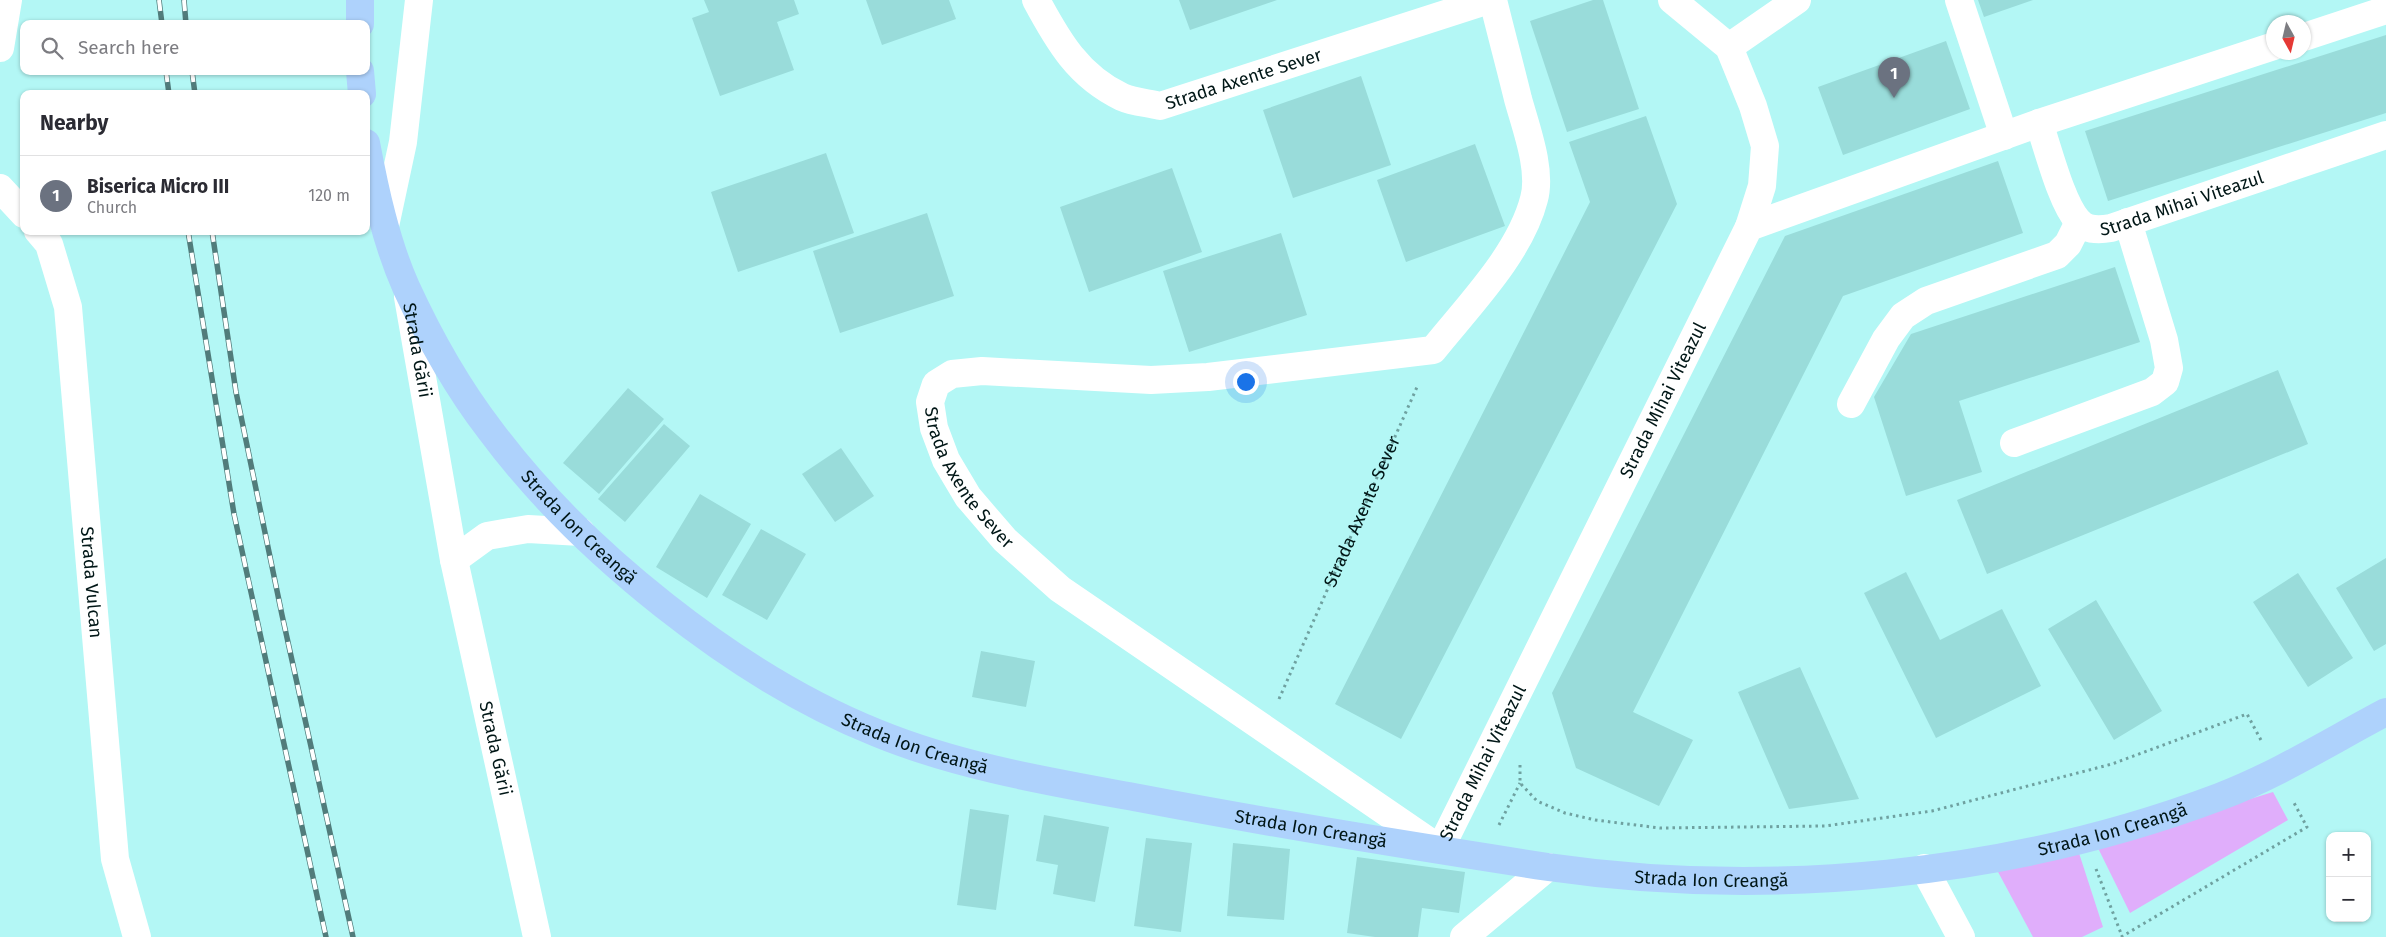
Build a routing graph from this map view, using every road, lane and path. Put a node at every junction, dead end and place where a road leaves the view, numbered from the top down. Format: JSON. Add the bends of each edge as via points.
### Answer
{"nodes":[{"id":1,"x":8,"y":0,"type":"edge"},
{"id":2,"x":360,"y":0,"type":"edge"},
{"id":3,"x":419,"y":0,"type":"edge"},
{"id":4,"x":1036,"y":0,"type":"edge"},
{"id":5,"x":1491,"y":0,"type":"edge"},
{"id":6,"x":1672,"y":0,"type":"edge"},
{"id":7,"x":1797,"y":0,"type":"edge"},
{"id":8,"x":1959,"y":0,"type":"edge"},
{"id":9,"x":2386,"y":10,"type":"edge"},
{"id":10,"x":360,"y":20,"type":"edge"},
{"id":11,"x":2311,"y":34,"type":"edge"},
{"id":12,"x":1729,"y":47,"type":"junction"},
{"id":13,"x":0,"y":48,"type":"edge"},
{"id":14,"x":2266,"y":49,"type":"edge"},
{"id":15,"x":360,"y":75,"type":"edge"},
{"id":16,"x":362,"y":90,"type":"edge"},
{"id":17,"x":2040,"y":123,"type":"junction"},
{"id":18,"x":2386,"y":135,"type":"edge"},
{"id":19,"x":2004,"y":136,"type":"junction"},
{"id":20,"x":370,"y":165,"type":"edge"},
{"id":21,"x":0,"y":188,"type":"edge"},
{"id":22,"x":20,"y":210,"type":"edge"},
{"id":23,"x":2079,"y":222,"type":"junction"},
{"id":24,"x":2128,"y":222,"type":"junction"},
{"id":25,"x":385,"y":226,"type":"junction"},
{"id":26,"x":1749,"y":228,"type":"junction"},
{"id":27,"x":42,"y":235,"type":"edge"},
{"id":28,"x":406,"y":286,"type":"junction"},
{"id":29,"x":1433,"y":350,"type":"junction"},
{"id":30,"x":1851,"y":404,"type":"dead end"},
{"id":31,"x":2014,"y":443,"type":"dead end"},
{"id":32,"x":581,"y":532,"type":"junction"},
{"id":33,"x":454,"y":560,"type":"junction"},
{"id":34,"x":2386,"y":712,"type":"edge"},
{"id":35,"x":1266,"y":729,"type":"junction"},
{"id":36,"x":1520,"y":760,"type":"dead end"},
{"id":37,"x":2277,"y":771,"type":"junction"},
{"id":38,"x":1520,"y":782,"type":"junction"},
{"id":39,"x":2085,"y":839,"type":"junction"},
{"id":40,"x":1440,"y":849,"type":"junction"},
{"id":41,"x":1483,"y":857,"type":"junction"},
{"id":42,"x":1548,"y":867,"type":"junction"},
{"id":43,"x":1924,"y":868,"type":"junction"},
{"id":44,"x":137,"y":937,"type":"edge"},
{"id":45,"x":537,"y":937,"type":"edge"},
{"id":46,"x":1464,"y":937,"type":"edge"},
{"id":47,"x":1961,"y":937,"type":"edge"},
{"id":48,"x":2121,"y":937,"type":"edge"}],
"edges":[{"from":1,"to":13,"type":"street"},
{"from":2,"to":10,"type":"main road"},
{"from":3,"to":25,"type":"street","via":[[403,142]]},
{"from":4,"to":5,"type":"street","name":"Strada Axente Sever","via":[[1054,35],[1081,70],[1123,98],[1160,106]]},
{"from":5,"to":29,"type":"street","name":"Strada Axente Sever","via":[[1528,136],[1536,176],[1535,198],[1506,257]]},
{"from":6,"to":12,"type":"street"},
{"from":7,"to":12,"type":"street"},
{"from":8,"to":19,"type":"street"},
{"from":9,"to":11,"type":"street"},
{"from":12,"to":26,"type":"street","via":[[1765,146],[1762,186]]},
{"from":14,"to":17,"type":"street"},
{"from":15,"to":16,"type":"main road"},
{"from":17,"to":19,"type":"street"},
{"from":17,"to":23,"type":"street","name":"Strada Mihai Viteazul","via":[[2068,203]]},
{"from":18,"to":24,"type":"street","name":"Strada Mihai Viteazul"},
{"from":19,"to":26,"type":"street"},
{"from":20,"to":25,"type":"main road","name":"Strada Gării"},
{"from":21,"to":22,"type":"street"},
{"from":23,"to":24,"type":"street","name":"Strada Mihai Viteazul","via":[[2096,230]]},
{"from":23,"to":30,"type":"street","via":[[2068,244],[2057,255],[1926,301],[1903,316],[1886,339]]},
{"from":24,"to":31,"type":"street","via":[[2164,340],[2170,368],[2165,382],[2152,392]]},
{"from":25,"to":28,"type":"main road","name":"Strada Gării"},
{"from":26,"to":40,"type":"street","name":"Strada Mihai Viteazul"},
{"from":27,"to":44,"type":"street","name":"Strada Vulcan","via":[[50,244],[68,307],[115,859]]},
{"from":28,"to":32,"type":"main road","name":"Strada Ion Creangă","via":[[444,360],[491,431],[535,486]]},
{"from":28,"to":33,"type":"street","name":"Strada Gării"},
{"from":29,"to":35,"type":"path","name":"Strada Axente Sever"},
{"from":29,"to":35,"type":"street","name":"Strada Axente Sever","via":[[1208,377],[1151,380],[982,371],[952,374],[936,384],[930,402],[934,428],[946,460],[968,497],[1005,540],[1060,589]]},
{"from":32,"to":33,"type":"street","via":[[528,529],[487,536]]},
{"from":32,"to":40,"type":"main road","name":"Strada Ion Creangă","via":[[676,615],[741,661],[804,699],[877,734],[956,759],[1061,784],[1274,824]]},
{"from":33,"to":45,"type":"street","name":"Strada Gării"},
{"from":34,"to":37,"type":"main road","name":"Strada Ion Creangă"},
{"from":35,"to":40,"type":"street","name":"Strada Axente Sever"},
{"from":36,"to":38,"type":"path"},
{"from":37,"to":38,"type":"path","via":[[2247,714],[2112,764],[1932,811],[1825,826],[1660,828],[1595,820],[1565,813],[1537,801]]},
{"from":37,"to":39,"type":"main road","name":"Strada Ion Creangă","via":[[2220,796]]},
{"from":37,"to":48,"type":"path","via":[[2307,827]]},
{"from":38,"to":41,"type":"path"},
{"from":39,"to":43,"type":"main road","name":"Strada Ion Creangă"},
{"from":39,"to":48,"type":"path"},
{"from":40,"to":41,"type":"main road","name":"Strada Ion Creangă"},
{"from":41,"to":42,"type":"main road","name":"Strada Ion Creangă"},
{"from":42,"to":43,"type":"main road","name":"Strada Ion Creangă","via":[[1588,873],[1720,882],[1831,879]]},
{"from":42,"to":46,"type":"street"},
{"from":43,"to":47,"type":"street"}]}
